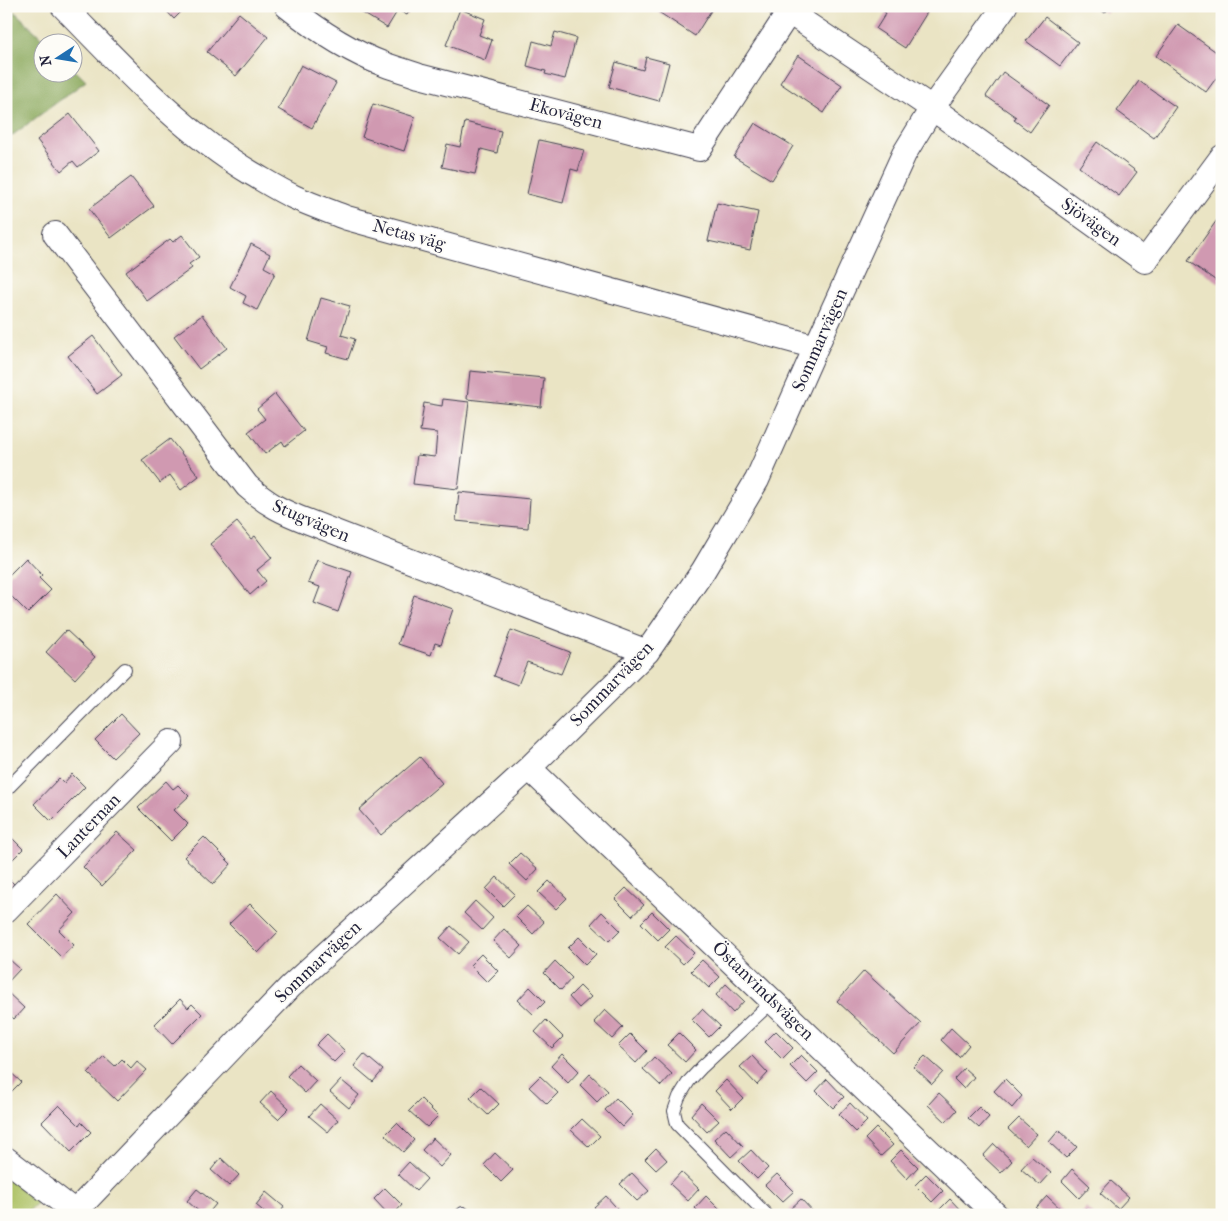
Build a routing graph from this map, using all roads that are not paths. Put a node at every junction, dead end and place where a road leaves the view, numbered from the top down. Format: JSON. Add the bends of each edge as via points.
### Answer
{"nodes":[{"id":1,"x":63,"y":6,"type":"edge"},
{"id":2,"x":287,"y":6,"type":"edge"},
{"id":3,"x":1005,"y":6,"type":"edge"},
{"id":4,"x":784,"y":9,"type":"edge"},
{"id":5,"x":932,"y":108,"type":"junction"},
{"id":6,"x":1222,"y":157,"type":"edge"},
{"id":7,"x":55,"y":234,"type":"dead end"},
{"id":8,"x":816,"y":347,"type":"junction"},
{"id":9,"x":647,"y":652,"type":"junction"},
{"id":10,"x":125,"y":669,"type":"dead end"},
{"id":11,"x":171,"y":742,"type":"dead end"},
{"id":12,"x":529,"y":768,"type":"junction"},
{"id":13,"x":6,"y":790,"type":"edge"},
{"id":14,"x":6,"y":910,"type":"edge"},
{"id":15,"x":773,"y":1001,"type":"junction"},
{"id":16,"x":6,"y":1159,"type":"edge"},
{"id":17,"x":75,"y":1214,"type":"edge"},
{"id":18,"x":767,"y":1215,"type":"edge"},
{"id":19,"x":996,"y":1215,"type":"edge"}],
"edges":[{"from":1,"to":8,"type":"street","name":"Netas väg","via":[[179,121],[249,172],[294,197],[347,218]]},
{"from":2,"to":4,"type":"street","name":"Ekovägen","via":[[348,47],[419,76],[700,149]]},
{"from":3,"to":5,"type":"street","name":"Sommarvägen"},
{"from":4,"to":5,"type":"street","name":"Ekovägen"},
{"from":5,"to":6,"type":"street","name":"Sjövägen","via":[[1145,260]]},
{"from":5,"to":8,"type":"street","name":"Sommarvägen","via":[[904,154]]},
{"from":7,"to":9,"type":"street","name":"Stugvägen","via":[[247,486],[274,508]]},
{"from":8,"to":9,"type":"street","name":"Sommarvägen","via":[[757,480],[703,571]]},
{"from":9,"to":12,"type":"street","name":"Sommarvägen"},
{"from":10,"to":13,"type":"lane"},
{"from":11,"to":14,"type":"street","name":"Lanternan"},
{"from":12,"to":15,"type":"street","name":"Östanvindsvägen"},
{"from":12,"to":17,"type":"street","name":"Sommarvägen","via":[[290,988]]},
{"from":15,"to":18,"type":"lane","via":[[689,1081],[674,1111],[677,1124]]},
{"from":15,"to":19,"type":"street","name":"Östanvindsvägen"},
{"from":16,"to":17,"type":"street"}]}
